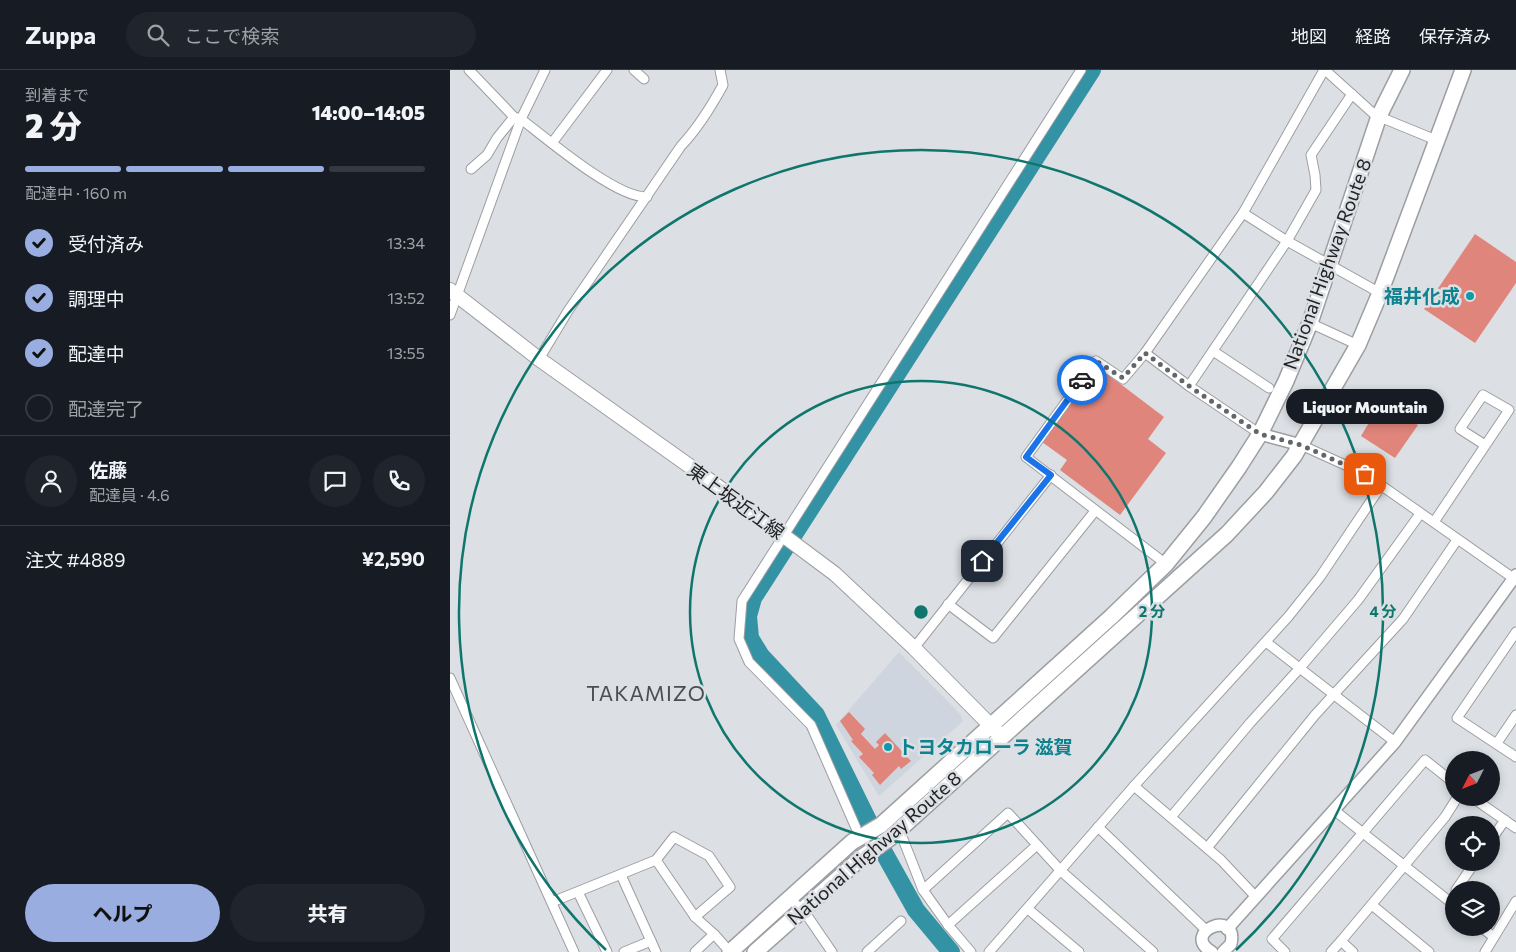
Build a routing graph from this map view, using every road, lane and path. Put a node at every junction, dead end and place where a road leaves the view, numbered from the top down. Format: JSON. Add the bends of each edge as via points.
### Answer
{"nodes":[{"id":1,"x":468,"y":70,"type":"edge"},
{"id":2,"x":545,"y":70,"type":"edge"},
{"id":3,"x":607,"y":70,"type":"edge"},
{"id":4,"x":634,"y":70,"type":"edge"},
{"id":5,"x":720,"y":70,"type":"edge"},
{"id":6,"x":1081,"y":70,"type":"edge"},
{"id":7,"x":1325,"y":70,"type":"edge"},
{"id":8,"x":1402,"y":70,"type":"edge"},
{"id":9,"x":1463,"y":70,"type":"edge"},
{"id":10,"x":644,"y":79,"type":"dead end"},
{"id":11,"x":1352,"y":94,"type":"junction"},
{"id":12,"x":1379,"y":116,"type":"junction"},
{"id":13,"x":518,"y":118,"type":"junction"},
{"id":14,"x":1436,"y":140,"type":"junction"},
{"id":15,"x":552,"y":143,"type":"junction"},
{"id":16,"x":471,"y":169,"type":"dead end"},
{"id":17,"x":647,"y":197,"type":"junction"},
{"id":18,"x":1243,"y":213,"type":"junction"},
{"id":19,"x":1287,"y":241,"type":"junction"},
{"id":20,"x":1330,"y":265,"type":"junction"},
{"id":21,"x":454,"y":293,"type":"edge"},
{"id":22,"x":1380,"y":293,"type":"junction"},
{"id":23,"x":450,"y":315,"type":"edge"},
{"id":24,"x":1310,"y":323,"type":"junction"},
{"id":25,"x":1358,"y":345,"type":"junction"},
{"id":26,"x":1213,"y":351,"type":"junction"},
{"id":27,"x":1145,"y":353,"type":"junction"},
{"id":28,"x":539,"y":359,"type":"junction"},
{"id":29,"x":1189,"y":386,"type":"junction"},
{"id":30,"x":1269,"y":388,"type":"dead end"},
{"id":31,"x":1260,"y":434,"type":"junction"},
{"id":32,"x":1301,"y":445,"type":"junction"},
{"id":33,"x":1485,"y":445,"type":"junction"},
{"id":34,"x":1051,"y":475,"type":"junction"},
{"id":35,"x":1382,"y":486,"type":"junction"},
{"id":36,"x":1095,"y":511,"type":"junction"},
{"id":37,"x":1420,"y":514,"type":"junction"},
{"id":38,"x":1434,"y":522,"type":"junction"},
{"id":39,"x":788,"y":539,"type":"junction"},
{"id":40,"x":1458,"y":540,"type":"junction"},
{"id":41,"x":1166,"y":564,"type":"junction"},
{"id":42,"x":1515,"y":578,"type":"edge"},
{"id":43,"x":948,"y":604,"type":"junction"},
{"id":44,"x":1516,"y":632,"type":"edge"},
{"id":45,"x":1266,"y":642,"type":"junction"},
{"id":46,"x":914,"y":648,"type":"junction"},
{"id":47,"x":1299,"y":669,"type":"junction"},
{"id":48,"x":450,"y":678,"type":"edge"},
{"id":49,"x":1334,"y":696,"type":"junction"},
{"id":50,"x":1516,"y":715,"type":"edge"},
{"id":51,"x":990,"y":725,"type":"junction"},
{"id":52,"x":1001,"y":736,"type":"junction"},
{"id":53,"x":1395,"y":742,"type":"junction"},
{"id":54,"x":1497,"y":743,"type":"junction"},
{"id":55,"x":1516,"y":757,"type":"edge"},
{"id":56,"x":1445,"y":776,"type":"edge"},
{"id":57,"x":1134,"y":786,"type":"junction"},
{"id":58,"x":1453,"y":806,"type":"edge"},
{"id":59,"x":1485,"y":806,"type":"edge"},
{"id":60,"x":1334,"y":810,"type":"junction"},
{"id":61,"x":1171,"y":817,"type":"junction"},
{"id":62,"x":1505,"y":820,"type":"junction"},
{"id":63,"x":1098,"y":827,"type":"junction"},
{"id":64,"x":1500,"y":827,"type":"edge"},
{"id":65,"x":1516,"y":828,"type":"edge"},
{"id":66,"x":1362,"y":833,"type":"junction"},
{"id":67,"x":894,"y":834,"type":"junction"},
{"id":68,"x":854,"y":835,"type":"junction"},
{"id":69,"x":1037,"y":845,"type":"junction"},
{"id":70,"x":1208,"y":848,"type":"junction"},
{"id":71,"x":656,"y":860,"type":"junction"},
{"id":72,"x":1404,"y":867,"type":"junction"},
{"id":73,"x":1061,"y":872,"type":"junction"},
{"id":74,"x":621,"y":875,"type":"junction"},
{"id":75,"x":923,"y":890,"type":"junction"},
{"id":76,"x":578,"y":892,"type":"junction"},
{"id":77,"x":1445,"y":895,"type":"edge"},
{"id":78,"x":1256,"y":896,"type":"junction"},
{"id":79,"x":790,"y":898,"type":"junction"},
{"id":80,"x":1516,"y":901,"type":"edge"},
{"id":81,"x":552,"y":902,"type":"junction"},
{"id":82,"x":1372,"y":904,"type":"junction"},
{"id":83,"x":1028,"y":909,"type":"junction"},
{"id":84,"x":802,"y":910,"type":"junction"},
{"id":85,"x":695,"y":917,"type":"junction"},
{"id":86,"x":901,"y":921,"type":"dead end"},
{"id":87,"x":948,"y":925,"type":"junction"},
{"id":88,"x":1227,"y":929,"type":"junction"},
{"id":89,"x":1206,"y":930,"type":"junction"},
{"id":90,"x":714,"y":934,"type":"junction"},
{"id":91,"x":1494,"y":937,"type":"joint"},
{"id":92,"x":651,"y":941,"type":"junction"},
{"id":93,"x":1341,"y":941,"type":"junction"},
{"id":94,"x":1209,"y":951,"type":"edge"},
{"id":95,"x":574,"y":952,"type":"edge"},
{"id":96,"x":607,"y":952,"type":"edge"},
{"id":97,"x":624,"y":952,"type":"edge"},
{"id":98,"x":656,"y":952,"type":"edge"},
{"id":99,"x":695,"y":952,"type":"edge"},
{"id":100,"x":730,"y":952,"type":"edge"},
{"id":101,"x":755,"y":952,"type":"edge"},
{"id":102,"x":832,"y":952,"type":"edge"},
{"id":103,"x":867,"y":952,"type":"edge"},
{"id":104,"x":971,"y":952,"type":"edge"},
{"id":105,"x":989,"y":952,"type":"edge"},
{"id":106,"x":1079,"y":952,"type":"edge"},
{"id":107,"x":1153,"y":952,"type":"edge"},
{"id":108,"x":1225,"y":952,"type":"edge"},
{"id":109,"x":1285,"y":952,"type":"edge"},
{"id":110,"x":1331,"y":952,"type":"edge"},
{"id":111,"x":1353,"y":952,"type":"edge"},
{"id":112,"x":1429,"y":952,"type":"edge"},
{"id":113,"x":1485,"y":952,"type":"edge"}],
"edges":[{"from":1,"to":13,"type":"street"},
{"from":2,"to":13,"type":"street"},
{"from":3,"to":15,"type":"street"},
{"from":4,"to":10,"type":"street"},
{"from":5,"to":17,"type":"street","via":[[723,85],[711,106]]},
{"from":6,"to":39,"type":"street"},
{"from":7,"to":11,"type":"street"},
{"from":7,"to":18,"type":"street"},
{"from":8,"to":12,"type":"highway","name":"National Highway Route 8"},
{"from":9,"to":14,"type":"highway","name":"National Highway Route 8"},
{"from":11,"to":12,"type":"street"},
{"from":11,"to":19,"type":"street","via":[[1311,156],[1316,190]]},
{"from":12,"to":14,"type":"street"},
{"from":12,"to":20,"type":"highway","name":"National Highway Route 8"},
{"from":13,"to":15,"type":"street"},
{"from":13,"to":16,"type":"street","via":[[503,130],[487,155]]},
{"from":13,"to":21,"type":"street"},
{"from":14,"to":22,"type":"highway","name":"National Highway Route 8"},
{"from":15,"to":17,"type":"street","via":[[593,174],[638,198]]},
{"from":17,"to":28,"type":"street"},
{"from":18,"to":19,"type":"street"},
{"from":18,"to":27,"type":"street"},
{"from":19,"to":20,"type":"street"},
{"from":19,"to":26,"type":"street"},
{"from":20,"to":22,"type":"street"},
{"from":20,"to":24,"type":"highway","name":"National Highway Route 8"},
{"from":21,"to":23,"type":"street"},
{"from":21,"to":28,"type":"main road","name":"東上坂近江線"},
{"from":22,"to":25,"type":"highway","name":"National Highway Route 8"},
{"from":24,"to":25,"type":"street"},
{"from":24,"to":31,"type":"highway","name":"National Highway Route 8"},
{"from":25,"to":32,"type":"highway","name":"National Highway Route 8"},
{"from":26,"to":29,"type":"street"},
{"from":26,"to":30,"type":"street"},
{"from":27,"to":29,"type":"street"},
{"from":27,"to":34,"type":"street","via":[[1123,378],[1096,361],[1026,457]]},
{"from":28,"to":39,"type":"main road","name":"東上坂近江線"},
{"from":29,"to":31,"type":"street"},
{"from":31,"to":32,"type":"street"},
{"from":31,"to":41,"type":"highway","name":"National Highway Route 8","via":[[1204,517]]},
{"from":32,"to":35,"type":"street","via":[[1365,474]]},
{"from":32,"to":52,"type":"highway","name":"National Highway Route 8","via":[[1266,492],[1227,534]]},
{"from":33,"to":33,"type":"street","via":[[1509,410],[1483,395],[1460,429]]},
{"from":33,"to":38,"type":"street"},
{"from":34,"to":36,"type":"street"},
{"from":34,"to":43,"type":"street"},
{"from":35,"to":37,"type":"street"},
{"from":35,"to":45,"type":"street","via":[[1320,577]]},
{"from":36,"to":41,"type":"street"},
{"from":36,"to":43,"type":"street","via":[[993,638]]},
{"from":37,"to":38,"type":"street"},
{"from":37,"to":47,"type":"street","via":[[1358,600]]},
{"from":38,"to":40,"type":"street"},
{"from":39,"to":46,"type":"main road","name":"東上坂近江線","via":[[835,574]]},
{"from":39,"to":68,"type":"street","via":[[742,601],[739,639],[750,662],[811,725]]},
{"from":40,"to":42,"type":"street"},
{"from":40,"to":49,"type":"street","via":[[1403,619]]},
{"from":41,"to":51,"type":"highway","name":"National Highway Route 8"},
{"from":42,"to":53,"type":"street"},
{"from":43,"to":46,"type":"street"},
{"from":44,"to":54,"type":"street","via":[[1457,718]]},
{"from":45,"to":47,"type":"street"},
{"from":45,"to":57,"type":"street"},
{"from":46,"to":51,"type":"main road","name":"東上坂近江線"},
{"from":47,"to":49,"type":"street"},
{"from":47,"to":61,"type":"street"},
{"from":48,"to":81,"type":"street"},
{"from":49,"to":53,"type":"street"},
{"from":49,"to":70,"type":"street","via":[[1315,715]]},
{"from":50,"to":54,"type":"street"},
{"from":51,"to":52,"type":"main road","name":"東上坂近江線"},
{"from":51,"to":68,"type":"highway","name":"National Highway Route 8","via":[[881,825]]},
{"from":52,"to":67,"type":"highway","name":"National Highway Route 8"},
{"from":53,"to":60,"type":"street"},
{"from":54,"to":55,"type":"street"},
{"from":56,"to":66,"type":"street","via":[[1425,760]]},
{"from":57,"to":61,"type":"street"},
{"from":57,"to":63,"type":"street"},
{"from":58,"to":72,"type":"street"},
{"from":59,"to":62,"type":"street"},
{"from":60,"to":66,"type":"street"},
{"from":60,"to":78,"type":"street"},
{"from":61,"to":70,"type":"street"},
{"from":62,"to":64,"type":"street"},
{"from":62,"to":65,"type":"street"},
{"from":63,"to":73,"type":"street"},
{"from":63,"to":89,"type":"street"},
{"from":66,"to":72,"type":"street"},
{"from":66,"to":109,"type":"street","via":[[1272,939]]},
{"from":67,"to":75,"type":"street"},
{"from":67,"to":84,"type":"highway","name":"National Highway Route 8","via":[[861,858]]},
{"from":68,"to":79,"type":"highway","name":"National Highway Route 8"},
{"from":69,"to":73,"type":"street"},
{"from":69,"to":75,"type":"street","via":[[1008,814]]},
{"from":69,"to":87,"type":"street"},
{"from":70,"to":78,"type":"street"},
{"from":71,"to":74,"type":"street"},
{"from":71,"to":85,"type":"street"},
{"from":71,"to":85,"type":"street","via":[[674,837],[709,856],[730,887]]},
{"from":72,"to":77,"type":"street"},
{"from":72,"to":82,"type":"street"},
{"from":73,"to":83,"type":"street"},
{"from":73,"to":107,"type":"street"},
{"from":74,"to":76,"type":"street"},
{"from":74,"to":92,"type":"street"},
{"from":75,"to":87,"type":"street"},
{"from":76,"to":81,"type":"street"},
{"from":76,"to":96,"type":"street"},
{"from":78,"to":88,"type":"street"},
{"from":79,"to":84,"type":"street"},
{"from":79,"to":100,"type":"highway","name":"National Highway Route 8"},
{"from":80,"to":91,"type":"street"},
{"from":81,"to":95,"type":"street"},
{"from":82,"to":93,"type":"street"},
{"from":82,"to":112,"type":"street"},
{"from":83,"to":105,"type":"street"},
{"from":83,"to":106,"type":"street"},
{"from":84,"to":101,"type":"highway","name":"National Highway Route 8"},
{"from":84,"to":102,"type":"street"},
{"from":85,"to":90,"type":"street"},
{"from":86,"to":103,"type":"street"},
{"from":87,"to":104,"type":"street"},
{"from":88,"to":89,"type":"street","via":[[1214,925]]},
{"from":88,"to":108,"type":"street","via":[[1232,940]]},
{"from":89,"to":94,"type":"street","via":[[1204,943]]},
{"from":90,"to":99,"type":"street"},
{"from":90,"to":100,"type":"street"},
{"from":91,"to":113,"type":"street"},
{"from":92,"to":97,"type":"street"},
{"from":92,"to":98,"type":"street"},
{"from":93,"to":110,"type":"street"},
{"from":93,"to":111,"type":"street"}]}
